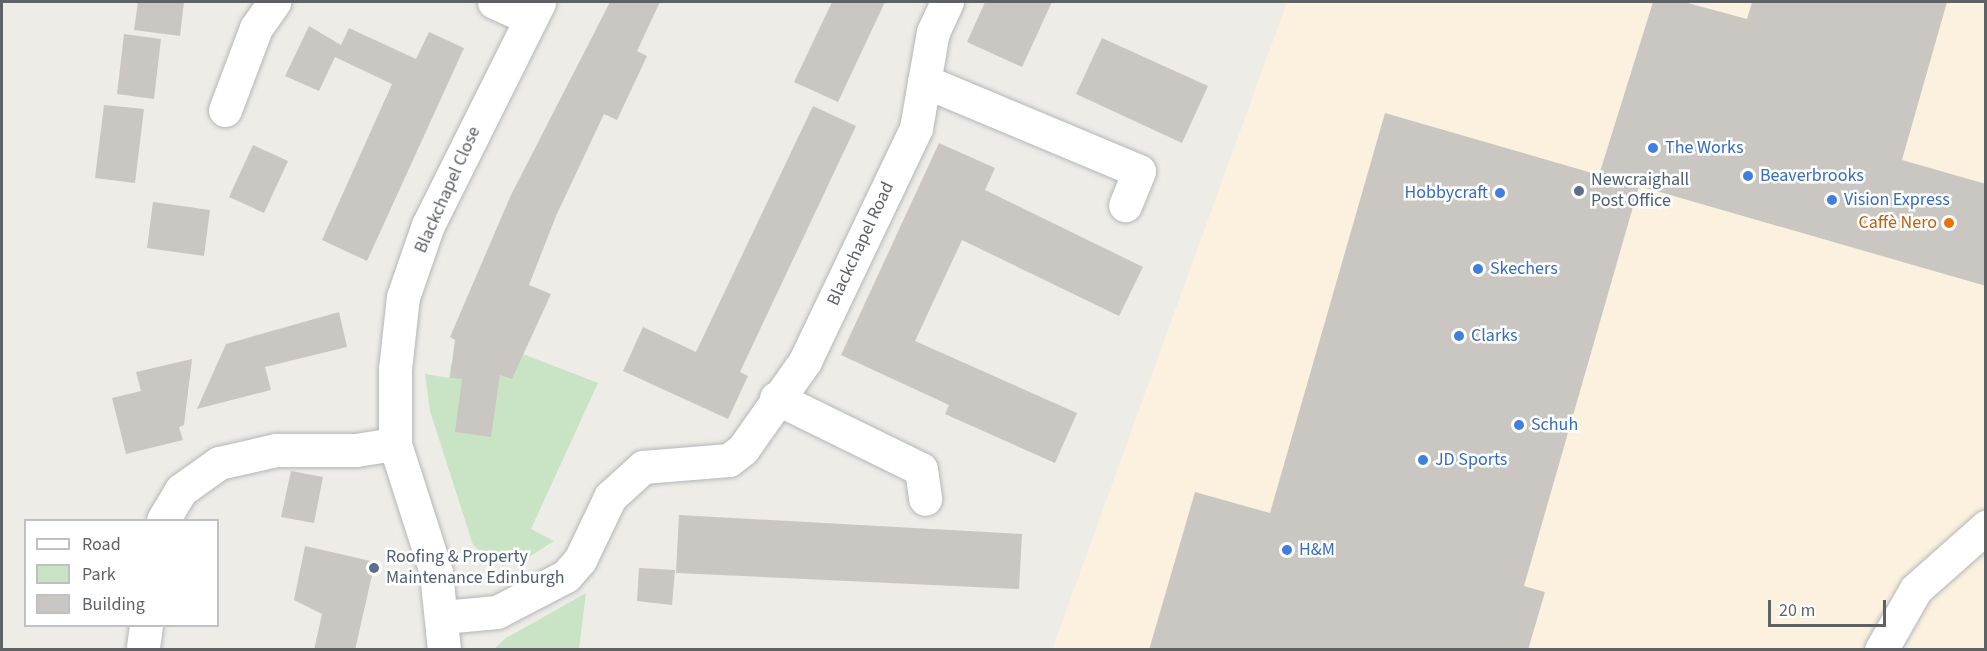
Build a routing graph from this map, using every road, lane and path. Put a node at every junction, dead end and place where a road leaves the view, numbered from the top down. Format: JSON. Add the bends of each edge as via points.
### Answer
{"nodes":[{"id":1,"x":274,"y":2,"type":"edge"},
{"id":2,"x":494,"y":2,"type":"edge"},
{"id":3,"x":947,"y":2,"type":"edge"},
{"id":4,"x":534,"y":10,"type":"edge"},
{"id":5,"x":924,"y":81,"type":"junction"},
{"id":6,"x":225,"y":110,"type":"dead end"},
{"id":7,"x":1125,"y":205,"type":"dead end"},
{"id":8,"x":776,"y":398,"type":"junction"},
{"id":9,"x":395,"y":444,"type":"junction"},
{"id":10,"x":925,"y":500,"type":"dead end"},
{"id":11,"x":164,"y":519,"type":"edge"},
{"id":12,"x":1986,"y":527,"type":"edge"},
{"id":13,"x":443,"y":617,"type":"junction"},
{"id":14,"x":444,"y":650,"type":"edge"},
{"id":15,"x":1881,"y":650,"type":"edge"}],
"edges":[{"from":1,"to":6,"type":"street","via":[[256,28]]},
{"from":2,"to":4,"type":"street","name":"Blackchapel Close"},
{"from":3,"to":5,"type":"street","name":"Blackchapel Road","via":[[933,32]]},
{"from":4,"to":9,"type":"street","name":"Blackchapel Close","via":[[428,225],[404,297],[395,369]]},
{"from":5,"to":7,"type":"street","via":[[1139,171]]},
{"from":5,"to":8,"type":"street","name":"Blackchapel Road","via":[[911,139],[805,361]]},
{"from":8,"to":10,"type":"street","via":[[921,469]]},
{"from":8,"to":13,"type":"street","name":"Blackchapel Road","via":[[758,430],[729,460],[643,467],[624,482],[610,497],[580,560],[546,590],[497,612]]},
{"from":9,"to":11,"type":"street","via":[[356,450],[276,450],[219,463],[182,490]]},
{"from":9,"to":13,"type":"street","name":"Blackchapel Close","via":[[424,528]]},
{"from":12,"to":15,"type":"street","via":[[1916,590]]},
{"from":13,"to":14,"type":"street","name":"Blackchapel Close"}]}
